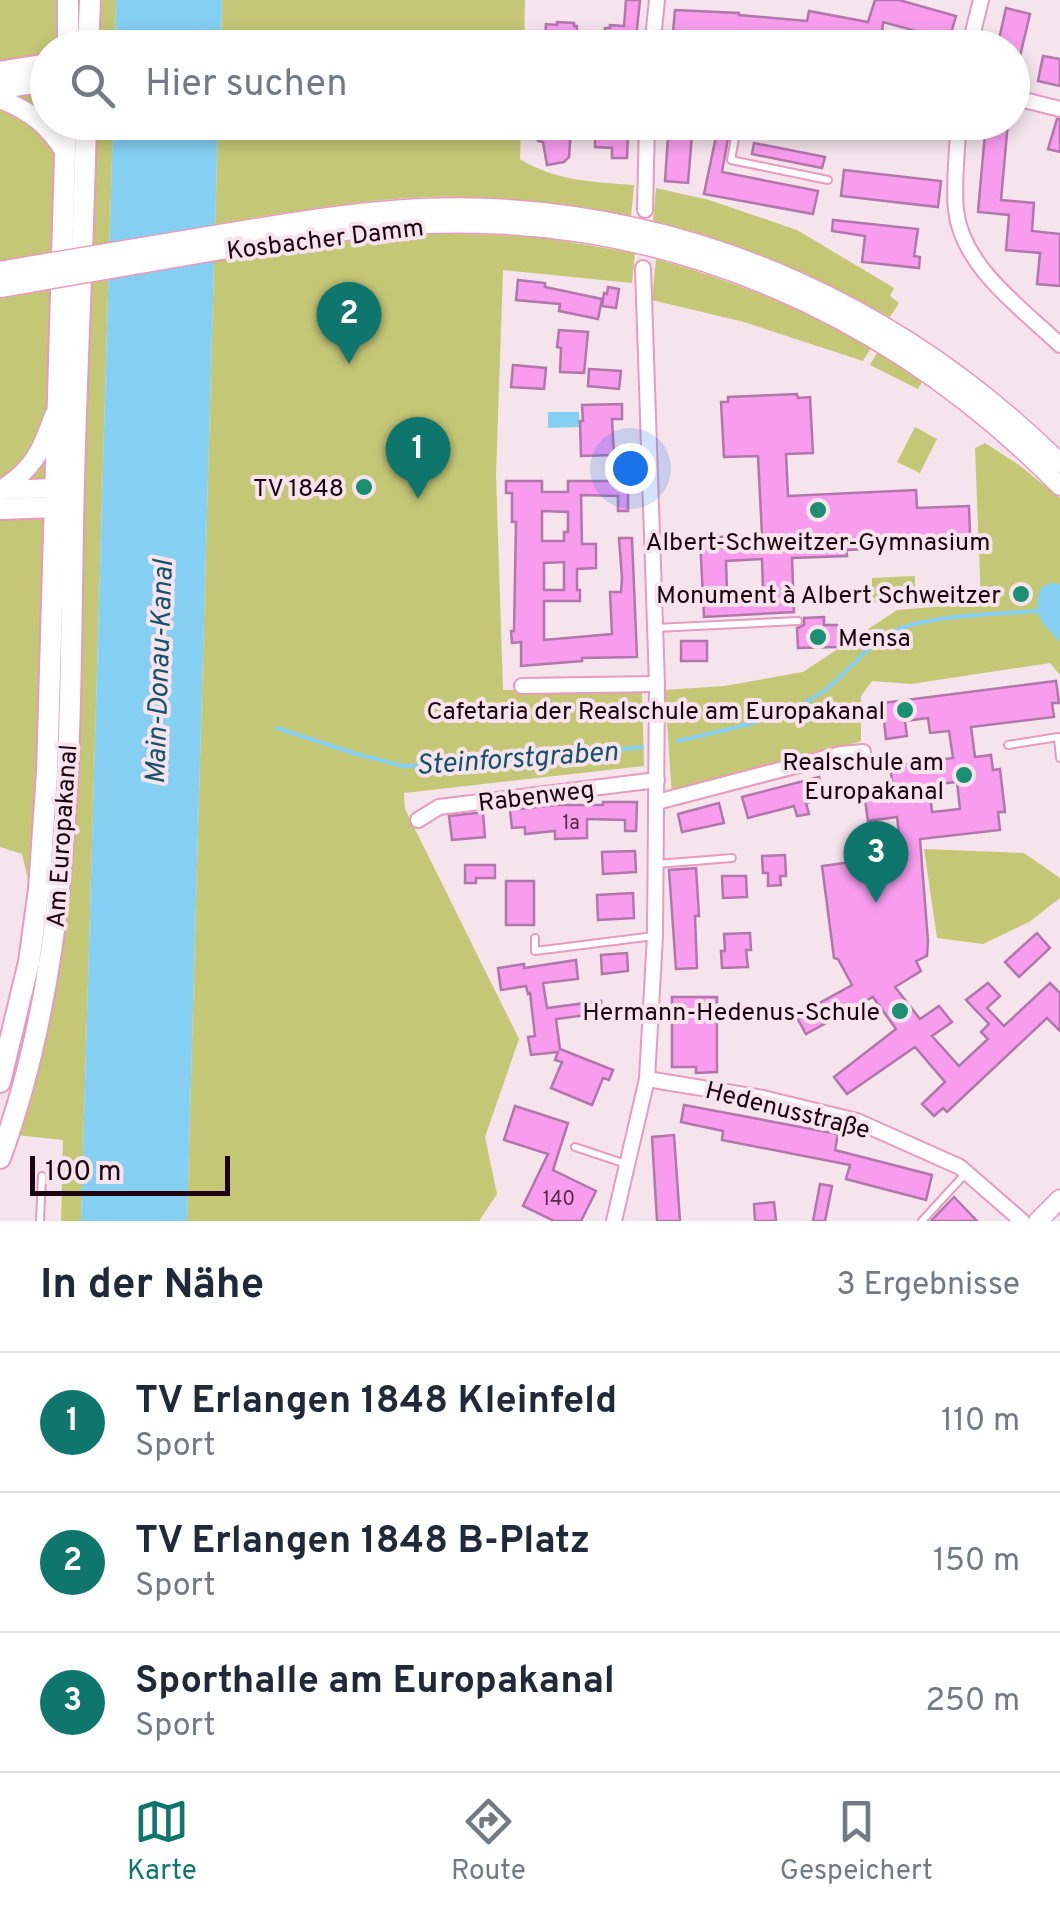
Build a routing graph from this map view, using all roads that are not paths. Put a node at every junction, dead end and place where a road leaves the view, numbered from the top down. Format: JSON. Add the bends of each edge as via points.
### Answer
{"nodes":[{"id":1,"x":68,"y":0,"type":"edge"},
{"id":2,"x":90,"y":0,"type":"edge"},
{"id":3,"x":657,"y":0,"type":"edge"},
{"id":4,"x":981,"y":0,"type":"edge"},
{"id":5,"x":68,"y":30,"type":"edge"},
{"id":6,"x":89,"y":30,"type":"edge"},
{"id":7,"x":654,"y":30,"type":"edge"},
{"id":8,"x":974,"y":30,"type":"edge"},
{"id":9,"x":30,"y":67,"type":"edge"},
{"id":10,"x":0,"y":72,"type":"edge"},
{"id":11,"x":30,"y":85,"type":"edge"},
{"id":12,"x":0,"y":89,"type":"edge"},
{"id":13,"x":0,"y":100,"type":"edge"},
{"id":14,"x":1030,"y":102,"type":"edge"},
{"id":15,"x":1060,"y":109,"type":"edge"},
{"id":16,"x":30,"y":114,"type":"edge"},
{"id":17,"x":58,"y":140,"type":"edge"},
{"id":18,"x":65,"y":140,"type":"edge"},
{"id":19,"x":85,"y":140,"type":"edge"},
{"id":20,"x":647,"y":140,"type":"edge"},
{"id":21,"x":735,"y":140,"type":"edge"},
{"id":22,"x":958,"y":140,"type":"edge"},
{"id":23,"x":65,"y":154,"type":"junction"},
{"id":24,"x":828,"y":180,"type":"dead end"},
{"id":25,"x":645,"y":210,"type":"dead end"},
{"id":26,"x":256,"y":236,"type":"junction"},
{"id":27,"x":643,"y":268,"type":"dead end"},
{"id":28,"x":0,"y":271,"type":"edge"},
{"id":29,"x":28,"y":274,"type":"junction"},
{"id":30,"x":0,"y":288,"type":"edge"},
{"id":31,"x":1060,"y":345,"type":"edge"},
{"id":32,"x":57,"y":404,"type":"junction"},
{"id":33,"x":1060,"y":463,"type":"edge"},
{"id":34,"x":1060,"y":486,"type":"edge"},
{"id":35,"x":0,"y":490,"type":"edge"},
{"id":36,"x":64,"y":497,"type":"junction"},
{"id":37,"x":0,"y":509,"type":"edge"},
{"id":38,"x":798,"y":621,"type":"dead end"},
{"id":39,"x":655,"y":628,"type":"junction"},
{"id":40,"x":657,"y":684,"type":"junction"},
{"id":41,"x":522,"y":686,"type":"dead end"},
{"id":42,"x":1008,"y":745,"type":"dead end"},
{"id":43,"x":863,"y":752,"type":"dead end"},
{"id":44,"x":1060,"y":758,"type":"edge"},
{"id":45,"x":657,"y":780,"type":"junction"},
{"id":46,"x":657,"y":802,"type":"junction"},
{"id":47,"x":418,"y":820,"type":"dead end"},
{"id":48,"x":732,"y":858,"type":"dead end"},
{"id":49,"x":656,"y":864,"type":"junction"},
{"id":50,"x":655,"y":936,"type":"junction"},
{"id":51,"x":535,"y":938,"type":"dead end"},
{"id":52,"x":646,"y":1078,"type":"junction"},
{"id":53,"x":0,"y":1082,"type":"edge"},
{"id":54,"x":575,"y":1147,"type":"dead end"},
{"id":55,"x":0,"y":1158,"type":"edge"},
{"id":56,"x":627,"y":1164,"type":"junction"},
{"id":57,"x":966,"y":1172,"type":"junction"},
{"id":58,"x":42,"y":1176,"type":"dead end"},
{"id":59,"x":1060,"y":1199,"type":"edge"},
{"id":60,"x":40,"y":1221,"type":"edge"},
{"id":61,"x":614,"y":1221,"type":"edge"},
{"id":62,"x":922,"y":1221,"type":"edge"},
{"id":63,"x":1022,"y":1221,"type":"edge"},
{"id":64,"x":1038,"y":1221,"type":"edge"}],
"edges":[{"from":1,"to":5,"type":"main road"},
{"from":2,"to":6,"type":"main road"},
{"from":3,"to":7,"type":"street"},
{"from":4,"to":8,"type":"street"},
{"from":9,"to":10,"type":"main road"},
{"from":11,"to":12,"type":"street"},
{"from":13,"to":16,"type":"street"},
{"from":14,"to":15,"type":"street"},
{"from":17,"to":23,"type":"street"},
{"from":18,"to":23,"type":"main road","name":"Am Europakanal"},
{"from":19,"to":36,"type":"main road","name":"Am Europakanal"},
{"from":20,"to":25,"type":"street"},
{"from":21,"to":24,"type":"lane","via":[[731,160]]},
{"from":22,"to":31,"type":"street","via":[[962,236],[979,267]]},
{"from":23,"to":32,"type":"main road","name":"Am Europakanal"},
{"from":26,"to":29,"type":"street","name":"Kosbacher Damm","bridge":true},
{"from":26,"to":33,"type":"street","name":"Kosbacher Damm","via":[[394,209],[488,208],[583,217],[681,238],[782,273],[871,317],[966,380]]},
{"from":26,"to":34,"type":"street","name":"Kosbacher Damm","via":[[413,224],[521,226],[700,261],[831,314],[891,349],[975,409]]},
{"from":27,"to":39,"type":"street"},
{"from":28,"to":29,"type":"street","name":"Kosbacher Damm"},
{"from":29,"to":30,"type":"street","name":"Kosbacher Damm"},
{"from":32,"to":35,"type":"street","via":[[32,465]]},
{"from":32,"to":36,"type":"main road","name":"Am Europakanal"},
{"from":35,"to":36,"type":"street"},
{"from":36,"to":37,"type":"main road"},
{"from":36,"to":53,"type":"main road","name":"Am Europakanal","via":[[38,889],[29,962]]},
{"from":36,"to":55,"type":"main road","name":"Am Europakanal","via":[[68,775],[60,892],[50,967]]},
{"from":38,"to":39,"type":"lane"},
{"from":39,"to":40,"type":"street"},
{"from":40,"to":41,"type":"street"},
{"from":40,"to":45,"type":"street"},
{"from":42,"to":44,"type":"lane","via":[[1058,737]]},
{"from":43,"to":46,"type":"street"},
{"from":45,"to":46,"type":"street"},
{"from":45,"to":47,"type":"street","name":"Rabenweg","via":[[438,808]]},
{"from":46,"to":49,"type":"street"},
{"from":48,"to":49,"type":"lane"},
{"from":49,"to":50,"type":"street"},
{"from":50,"to":51,"type":"lane","via":[[534,951]]},
{"from":50,"to":52,"type":"street"},
{"from":52,"to":56,"type":"street"},
{"from":52,"to":57,"type":"street","name":"Hedenusstraße","via":[[857,1121]]},
{"from":54,"to":56,"type":"lane"},
{"from":56,"to":61,"type":"street"},
{"from":57,"to":62,"type":"lane"},
{"from":57,"to":63,"type":"street","name":"Hedenusstraße"},
{"from":58,"to":60,"type":"lane"},
{"from":59,"to":64,"type":"street"}]}
